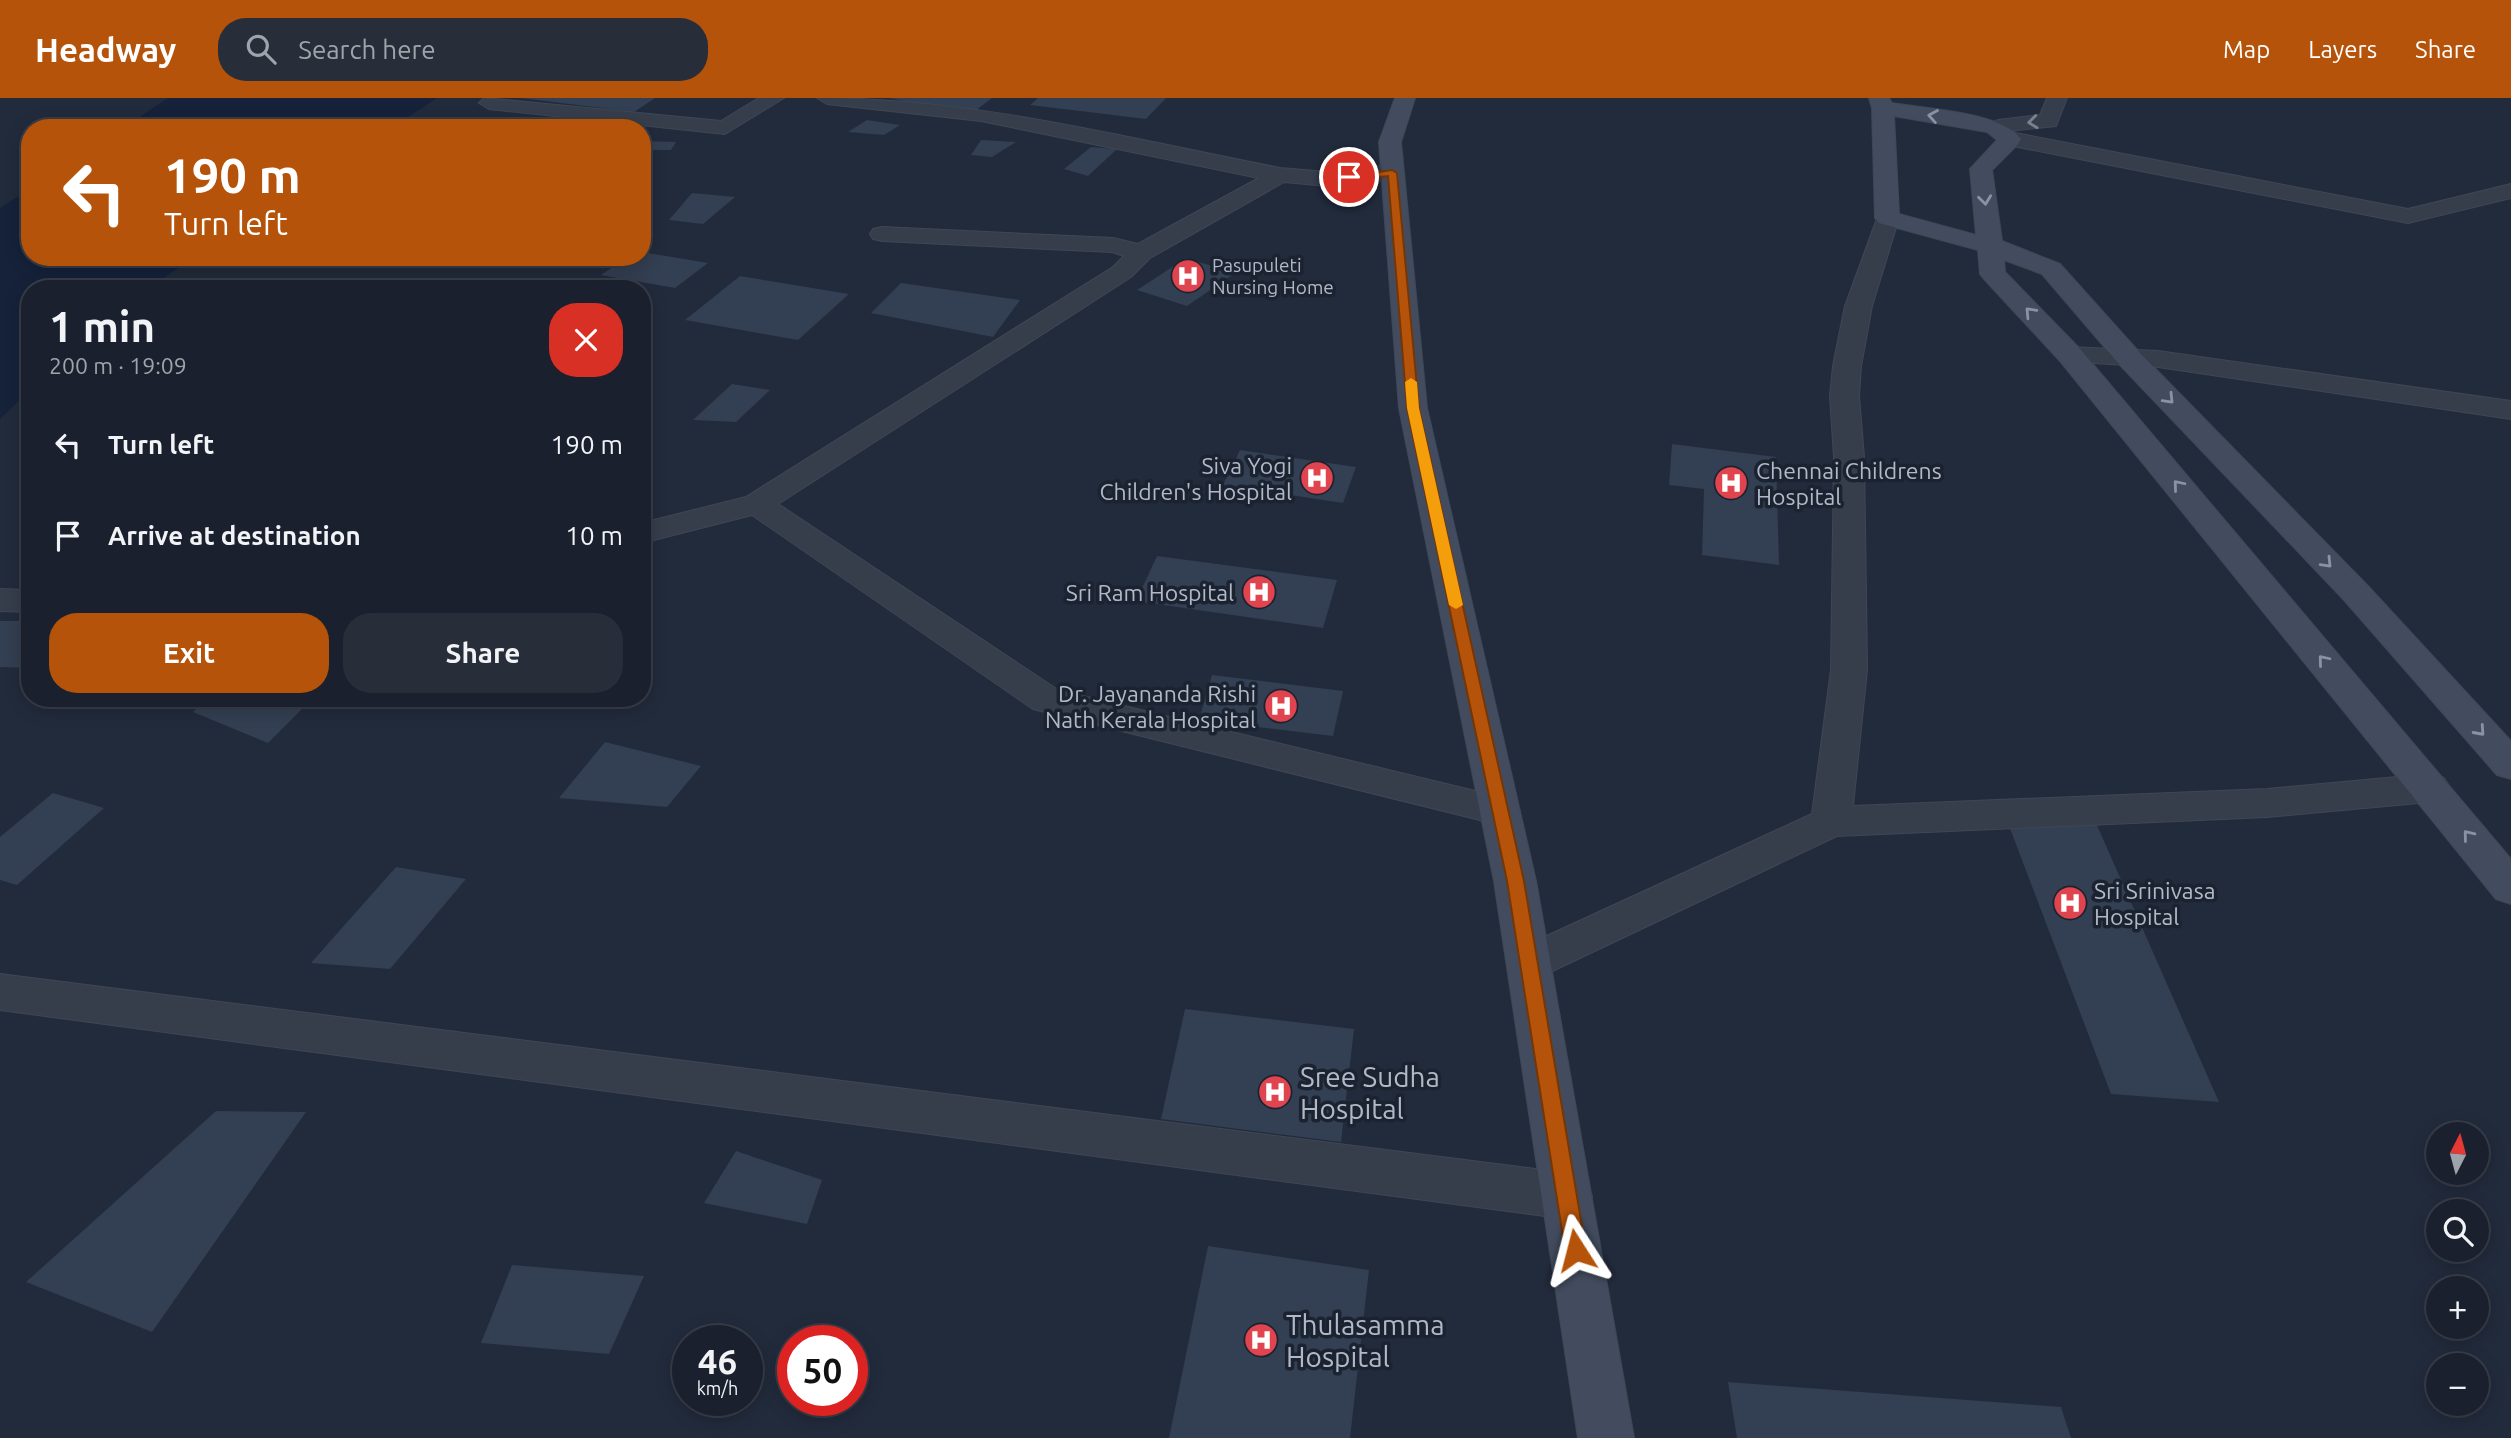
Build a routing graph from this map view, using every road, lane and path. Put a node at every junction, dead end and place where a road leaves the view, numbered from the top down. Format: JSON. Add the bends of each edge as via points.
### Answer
{"nodes":[{"id":1,"x":774,"y":98,"type":"edge"},
{"id":2,"x":827,"y":98,"type":"edge"},
{"id":3,"x":1405,"y":98,"type":"edge"},
{"id":4,"x":2057,"y":98,"type":"edge"},
{"id":5,"x":489,"y":103,"type":"dead end"},
{"id":6,"x":1881,"y":103,"type":"edge"},
{"id":7,"x":641,"y":119,"type":"edge"},
{"id":8,"x":651,"y":120,"type":"edge"},
{"id":9,"x":2002,"y":133,"type":"junction"},
{"id":10,"x":1392,"y":173,"type":"junction"},
{"id":11,"x":1280,"y":175,"type":"junction"},
{"id":12,"x":2511,"y":191,"type":"edge"},
{"id":13,"x":1887,"y":218,"type":"junction"},
{"id":14,"x":882,"y":234,"type":"dead end"},
{"id":15,"x":1991,"y":246,"type":"junction"},
{"id":16,"x":1141,"y":253,"type":"junction"},
{"id":17,"x":2070,"y":355,"type":"junction"},
{"id":18,"x":2129,"y":358,"type":"junction"},
{"id":19,"x":2511,"y":410,"type":"edge"},
{"id":20,"x":757,"y":504,"type":"junction"},
{"id":21,"x":651,"y":531,"type":"edge"},
{"id":22,"x":0,"y":600,"type":"edge"},
{"id":23,"x":21,"y":601,"type":"edge"},
{"id":24,"x":2511,"y":765,"type":"edge"},
{"id":25,"x":2430,"y":788,"type":"junction"},
{"id":26,"x":1500,"y":811,"type":"junction"},
{"id":27,"x":1831,"y":822,"type":"junction"},
{"id":28,"x":2511,"y":888,"type":"edge"},
{"id":29,"x":1529,"y":963,"type":"junction"},
{"id":30,"x":0,"y":992,"type":"edge"},
{"id":31,"x":1567,"y":1196,"type":"junction"},
{"id":32,"x":1606,"y":1438,"type":"edge"}],
"edges":[{"from":1,"to":8,"type":"street","via":[[726,128]]},
{"from":2,"to":11,"type":"street","via":[[981,115]]},
{"from":3,"to":10,"type":"main road","via":[[1390,142]]},
{"from":4,"to":9,"type":"street","one_way":true,"via":[[2049,121]]},
{"from":5,"to":7,"type":"street"},
{"from":9,"to":6,"type":"main road","one_way":true},
{"from":6,"to":13,"type":"main road"},
{"from":9,"to":12,"type":"street","via":[[2408,216]]},
{"from":9,"to":15,"type":"main road","one_way":true,"via":[[1981,169]]},
{"from":10,"to":11,"type":"street","via":[[1328,179]]},
{"from":10,"to":26,"type":"main road","via":[[1413,408]]},
{"from":11,"to":16,"type":"street"},
{"from":13,"to":15,"type":"main road"},
{"from":13,"to":27,"type":"street","via":[[1856,317],[1843,381],[1849,457],[1849,670]]},
{"from":14,"to":16,"type":"street","via":[[1113,245]]},
{"from":17,"to":15,"type":"main road","one_way":true,"via":[[1993,274]]},
{"from":15,"to":18,"type":"main road","via":[[2051,269]]},
{"from":16,"to":20,"type":"street","via":[[1122,272]]},
{"from":17,"to":18,"type":"street"},
{"from":25,"to":17,"type":"main road","one_way":true},
{"from":18,"to":19,"type":"street"},
{"from":18,"to":24,"type":"main road","one_way":true,"via":[[2356,593]]},
{"from":20,"to":21,"type":"street"},
{"from":20,"to":26,"type":"street","via":[[1046,700]]},
{"from":22,"to":23,"type":"street"},
{"from":25,"to":27,"type":"street","via":[[2267,803]]},
{"from":28,"to":25,"type":"main road","one_way":true},
{"from":26,"to":29,"type":"main road"},
{"from":27,"to":29,"type":"street"},
{"from":29,"to":31,"type":"main road"},
{"from":30,"to":31,"type":"street"},
{"from":31,"to":32,"type":"main road"}]}
